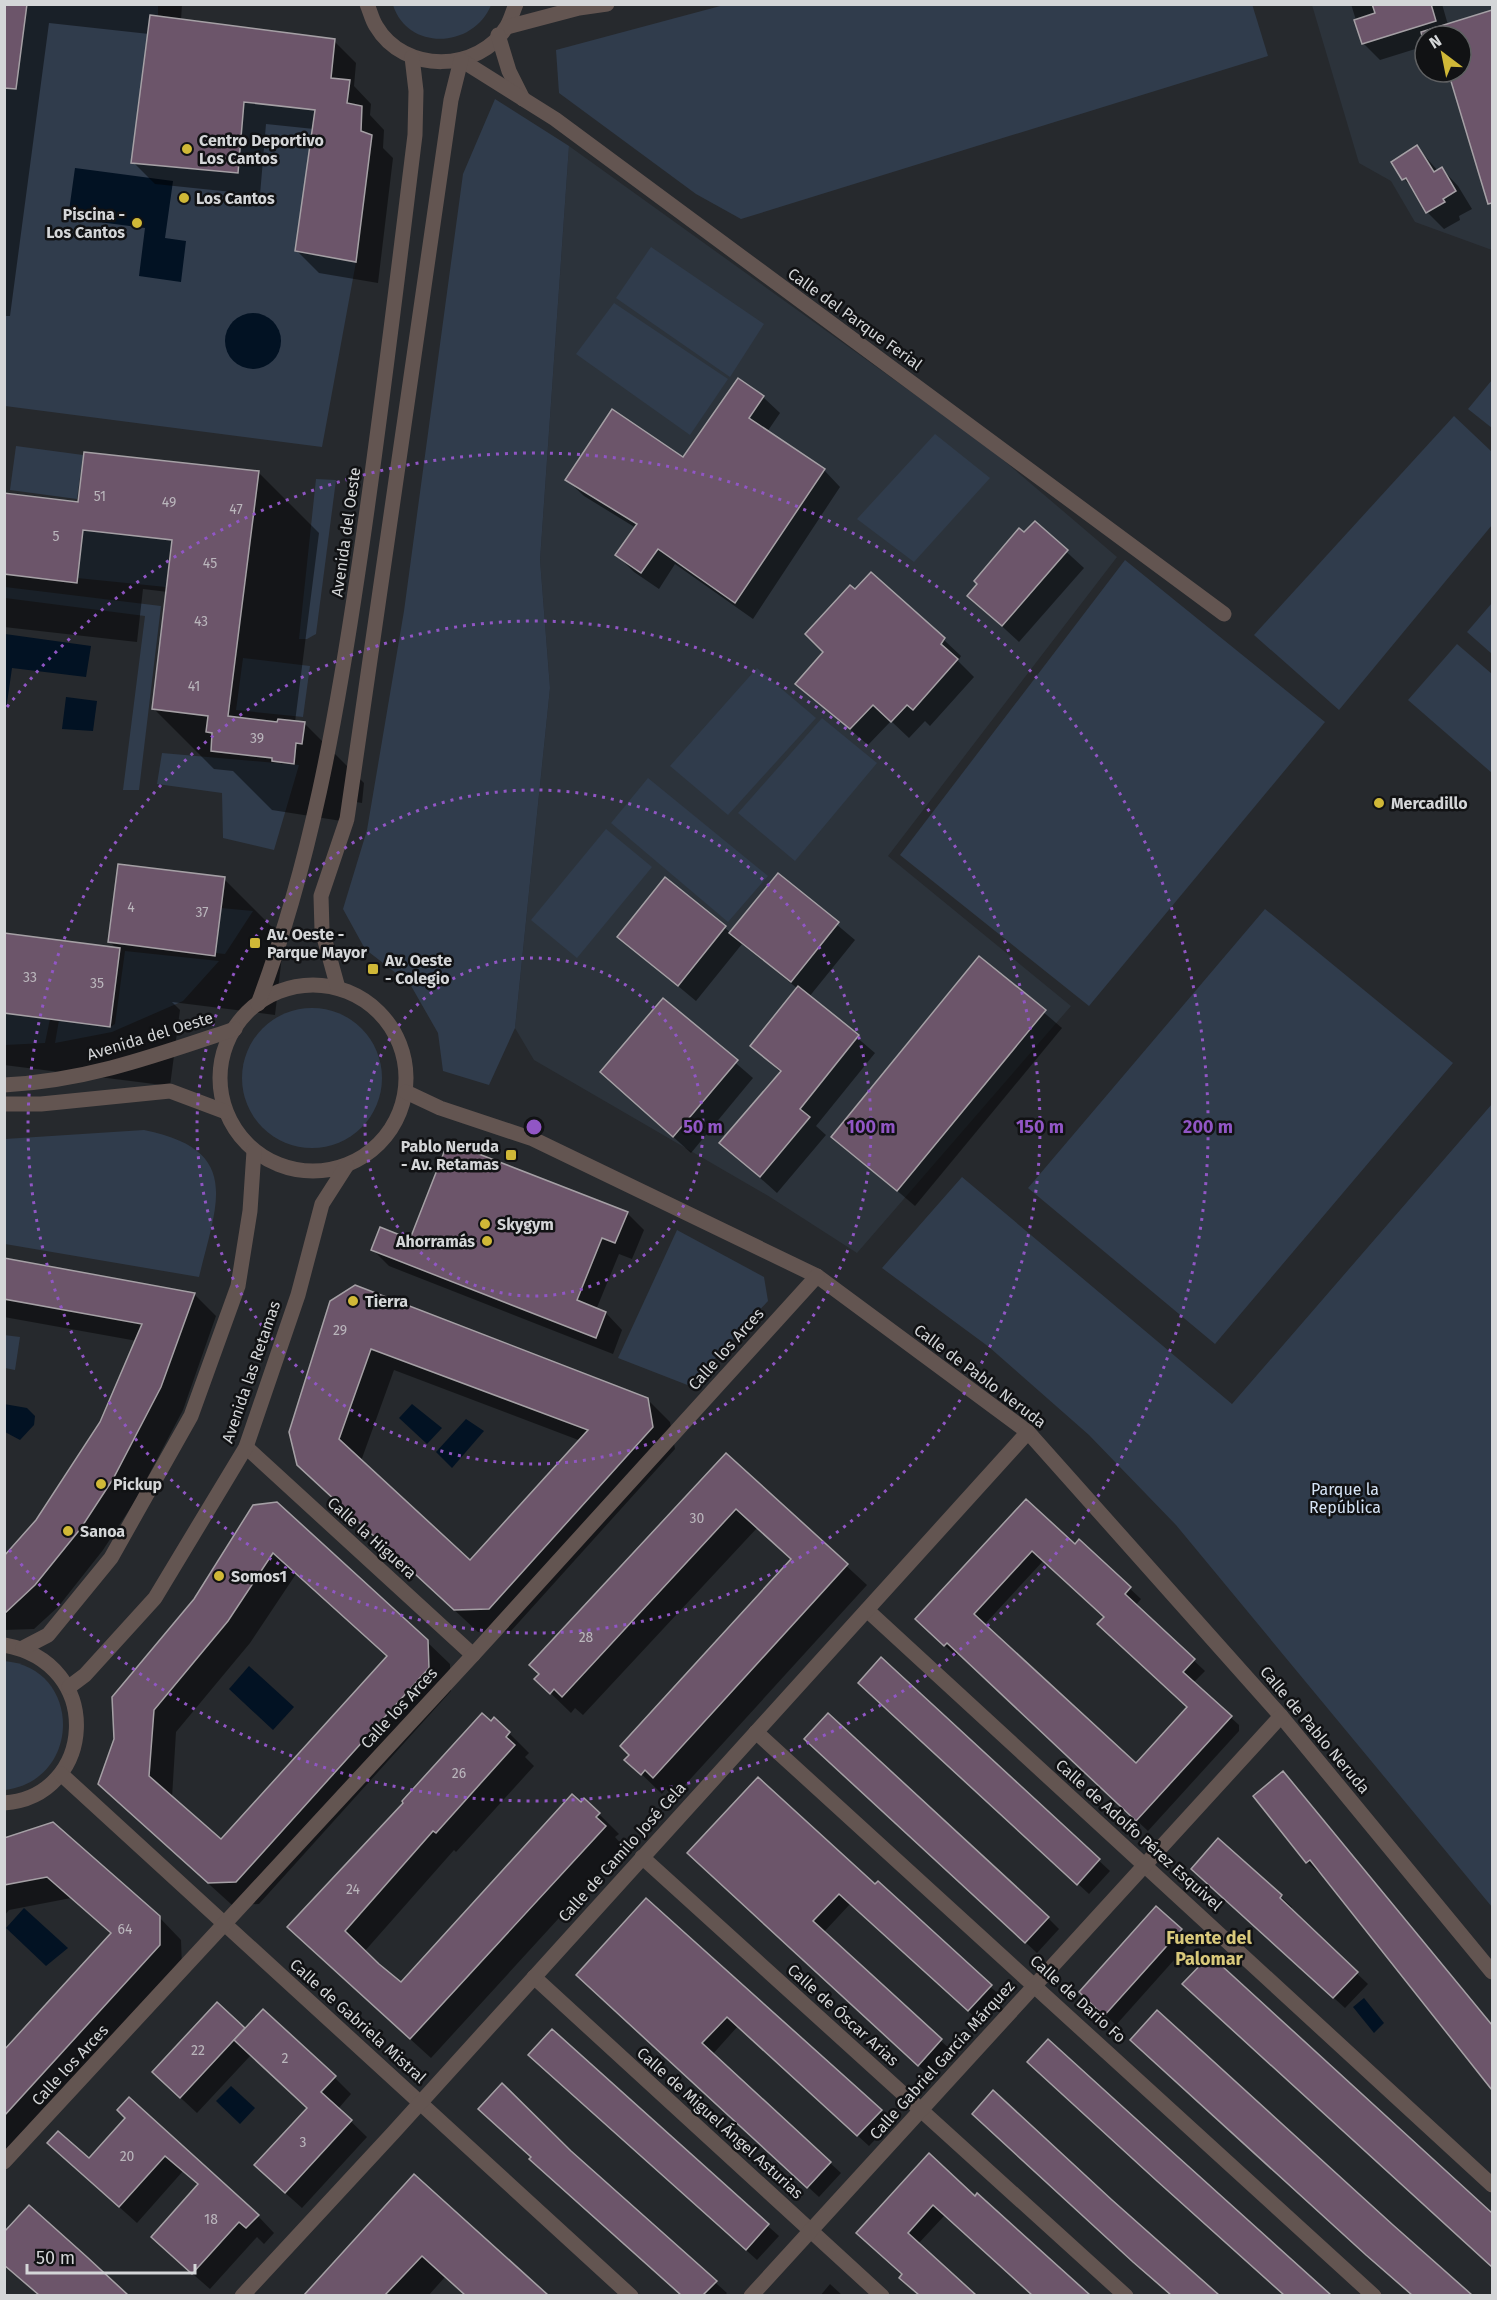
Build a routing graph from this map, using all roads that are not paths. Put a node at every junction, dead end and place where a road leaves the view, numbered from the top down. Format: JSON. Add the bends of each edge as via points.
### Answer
{"nodes":[{"id":1,"x":367,"y":4,"type":"edge"},
{"id":2,"x":516,"y":4,"type":"edge"},
{"id":3,"x":607,"y":4,"type":"edge"},
{"id":4,"x":502,"y":31,"type":"junction"},
{"id":5,"x":412,"y":57,"type":"junction"},
{"id":6,"x":461,"y":60,"type":"junction"},
{"id":7,"x":523,"y":99,"type":"junction"},
{"id":8,"x":1224,"y":614,"type":"dead end"},
{"id":9,"x":338,"y":988,"type":"junction"},
{"id":10,"x":258,"y":1004,"type":"junction"},
{"id":11,"x":235,"y":1029,"type":"junction"},
{"id":12,"x":4,"y":1085,"type":"edge"},
{"id":13,"x":406,"y":1092,"type":"junction"},
{"id":14,"x":4,"y":1104,"type":"edge"},
{"id":15,"x":226,"y":1112,"type":"junction"},
{"id":16,"x":254,"y":1151,"type":"junction"},
{"id":17,"x":347,"y":1165,"type":"junction"},
{"id":18,"x":817,"y":1276,"type":"junction"},
{"id":19,"x":1028,"y":1432,"type":"junction"},
{"id":20,"x":246,"y":1448,"type":"junction"},
{"id":21,"x":867,"y":1610,"type":"junction"},
{"id":22,"x":4,"y":1645,"type":"edge"},
{"id":23,"x":23,"y":1648,"type":"junction"},
{"id":24,"x":473,"y":1655,"type":"junction"},
{"id":25,"x":69,"y":1687,"type":"junction"},
{"id":26,"x":1281,"y":1716,"type":"junction"},
{"id":27,"x":756,"y":1732,"type":"junction"},
{"id":28,"x":61,"y":1774,"type":"junction"},
{"id":29,"x":4,"y":1803,"type":"edge"},
{"id":30,"x":642,"y":1857,"type":"junction"},
{"id":31,"x":1145,"y":1864,"type":"junction"},
{"id":32,"x":225,"y":1925,"type":"junction"},
{"id":33,"x":1492,"y":1972,"type":"edge"},
{"id":34,"x":534,"y":1977,"type":"junction"},
{"id":35,"x":1036,"y":1984,"type":"junction"},
{"id":36,"x":420,"y":2102,"type":"junction"},
{"id":37,"x":921,"y":2110,"type":"junction"},
{"id":38,"x":4,"y":2162,"type":"edge"},
{"id":39,"x":1492,"y":2185,"type":"edge"},
{"id":40,"x":811,"y":2230,"type":"junction"},
{"id":41,"x":242,"y":2295,"type":"edge"},
{"id":42,"x":631,"y":2295,"type":"edge"},
{"id":43,"x":751,"y":2295,"type":"edge"},
{"id":44,"x":882,"y":2295,"type":"edge"},
{"id":45,"x":1125,"y":2295,"type":"edge"},
{"id":46,"x":1374,"y":2295,"type":"edge"}],
"edges":[{"from":1,"to":5,"type":"street","via":[[376,26],[391,44]]},
{"from":2,"to":4,"type":"street"},
{"from":3,"to":4,"type":"street","via":[[579,8]]},
{"from":4,"to":6,"type":"street","via":[[483,50]]},
{"from":4,"to":7,"type":"street","via":[[509,71]]},
{"from":5,"to":6,"type":"street","via":[[436,63]]},
{"from":5,"to":10,"type":"street","name":"Avenida del Oeste","via":[[415,135],[373,474],[345,660],[316,818]]},
{"from":6,"to":7,"type":"street","name":"Calle del Parque Ferial"},
{"from":6,"to":9,"type":"street","via":[[451,100],[347,819],[321,896],[322,930]]},
{"from":7,"to":8,"type":"street","name":"Calle del Parque Ferial"},
{"from":9,"to":10,"type":"street","via":[[310,985],[283,991]]},
{"from":9,"to":13,"type":"street","via":[[361,998],[383,1016],[398,1040],[406,1065]]},
{"from":10,"to":11,"type":"street"},
{"from":11,"to":12,"type":"street","name":"Avenida del Oeste","via":[[126,1066],[46,1083]]},
{"from":11,"to":15,"type":"street","via":[[223,1055],[220,1084]]},
{"from":13,"to":17,"type":"street","via":[[395,1123],[375,1148]]},
{"from":13,"to":18,"type":"street","name":"Calle de Pablo Neruda","via":[[440,1108],[533,1139]]},
{"from":14,"to":15,"type":"street","via":[[170,1091]]},
{"from":15,"to":16,"type":"street"},
{"from":16,"to":17,"type":"street","via":[[275,1164],[299,1171]]},
{"from":16,"to":23,"type":"street","via":[[250,1211],[238,1286],[190,1416],[111,1558],[48,1635]]},
{"from":17,"to":20,"type":"street","name":"Avenida las Retamas","via":[[322,1204],[298,1295]]},
{"from":18,"to":19,"type":"street","name":"Calle de Pablo Neruda"},
{"from":18,"to":24,"type":"street","name":"Calle los Arces"},
{"from":19,"to":21,"type":"street","name":"Calle de Camilo José Cela"},
{"from":19,"to":26,"type":"street","name":"Calle de Pablo Neruda"},
{"from":20,"to":24,"type":"street","name":"Calle la Higuera"},
{"from":20,"to":25,"type":"street","name":"Avenida las Retamas","via":[[155,1598],[85,1675]]},
{"from":21,"to":27,"type":"street","name":"Calle de Camilo José Cela"},
{"from":21,"to":31,"type":"street","name":"Calle de Adolfo Pérez Esquivel"},
{"from":22,"to":23,"type":"street"},
{"from":23,"to":25,"type":"street","via":[[50,1663]]},
{"from":24,"to":32,"type":"street","name":"Calle los Arces"},
{"from":25,"to":28,"type":"street","via":[[78,1716],[75,1747]]},
{"from":26,"to":31,"type":"street","name":"Calle Gabriel García Márquez"},
{"from":26,"to":33,"type":"street","name":"Calle de Pablo Neruda"},
{"from":27,"to":30,"type":"street","name":"Calle de Camilo José Cela"},
{"from":27,"to":35,"type":"street","name":"Calle de Dario Fo"},
{"from":28,"to":29,"type":"street","via":[[41,1792]]},
{"from":28,"to":32,"type":"street","name":"Calle de Gabriela Mistral"},
{"from":30,"to":34,"type":"street","name":"Calle de Camilo José Cela"},
{"from":30,"to":37,"type":"street","name":"Calle de Óscar Arias"},
{"from":31,"to":35,"type":"street","name":"Calle Gabriel García Márquez"},
{"from":31,"to":39,"type":"street","name":"Calle de Adolfo Pérez Esquivel"},
{"from":32,"to":36,"type":"street","name":"Calle de Gabriela Mistral"},
{"from":32,"to":38,"type":"street","name":"Calle los Arces"},
{"from":34,"to":36,"type":"street","name":"Calle de Camilo José Cela"},
{"from":34,"to":40,"type":"street","name":"Calle de Miguel Ángel Asturias"},
{"from":35,"to":37,"type":"street","name":"Calle Gabriel García Márquez"},
{"from":35,"to":46,"type":"street","name":"Calle de Dario Fo"},
{"from":36,"to":41,"type":"street","name":"Calle de Camilo José Cela"},
{"from":36,"to":42,"type":"street","name":"Calle de Gabriela Mistral"},
{"from":37,"to":40,"type":"street","name":"Calle Gabriel García Márquez"},
{"from":37,"to":45,"type":"street","name":"Calle de Óscar Arias"},
{"from":40,"to":43,"type":"street","name":"Calle Gabriel García Márquez"},
{"from":40,"to":44,"type":"street","name":"Calle de Miguel Ángel Asturias"}]}
